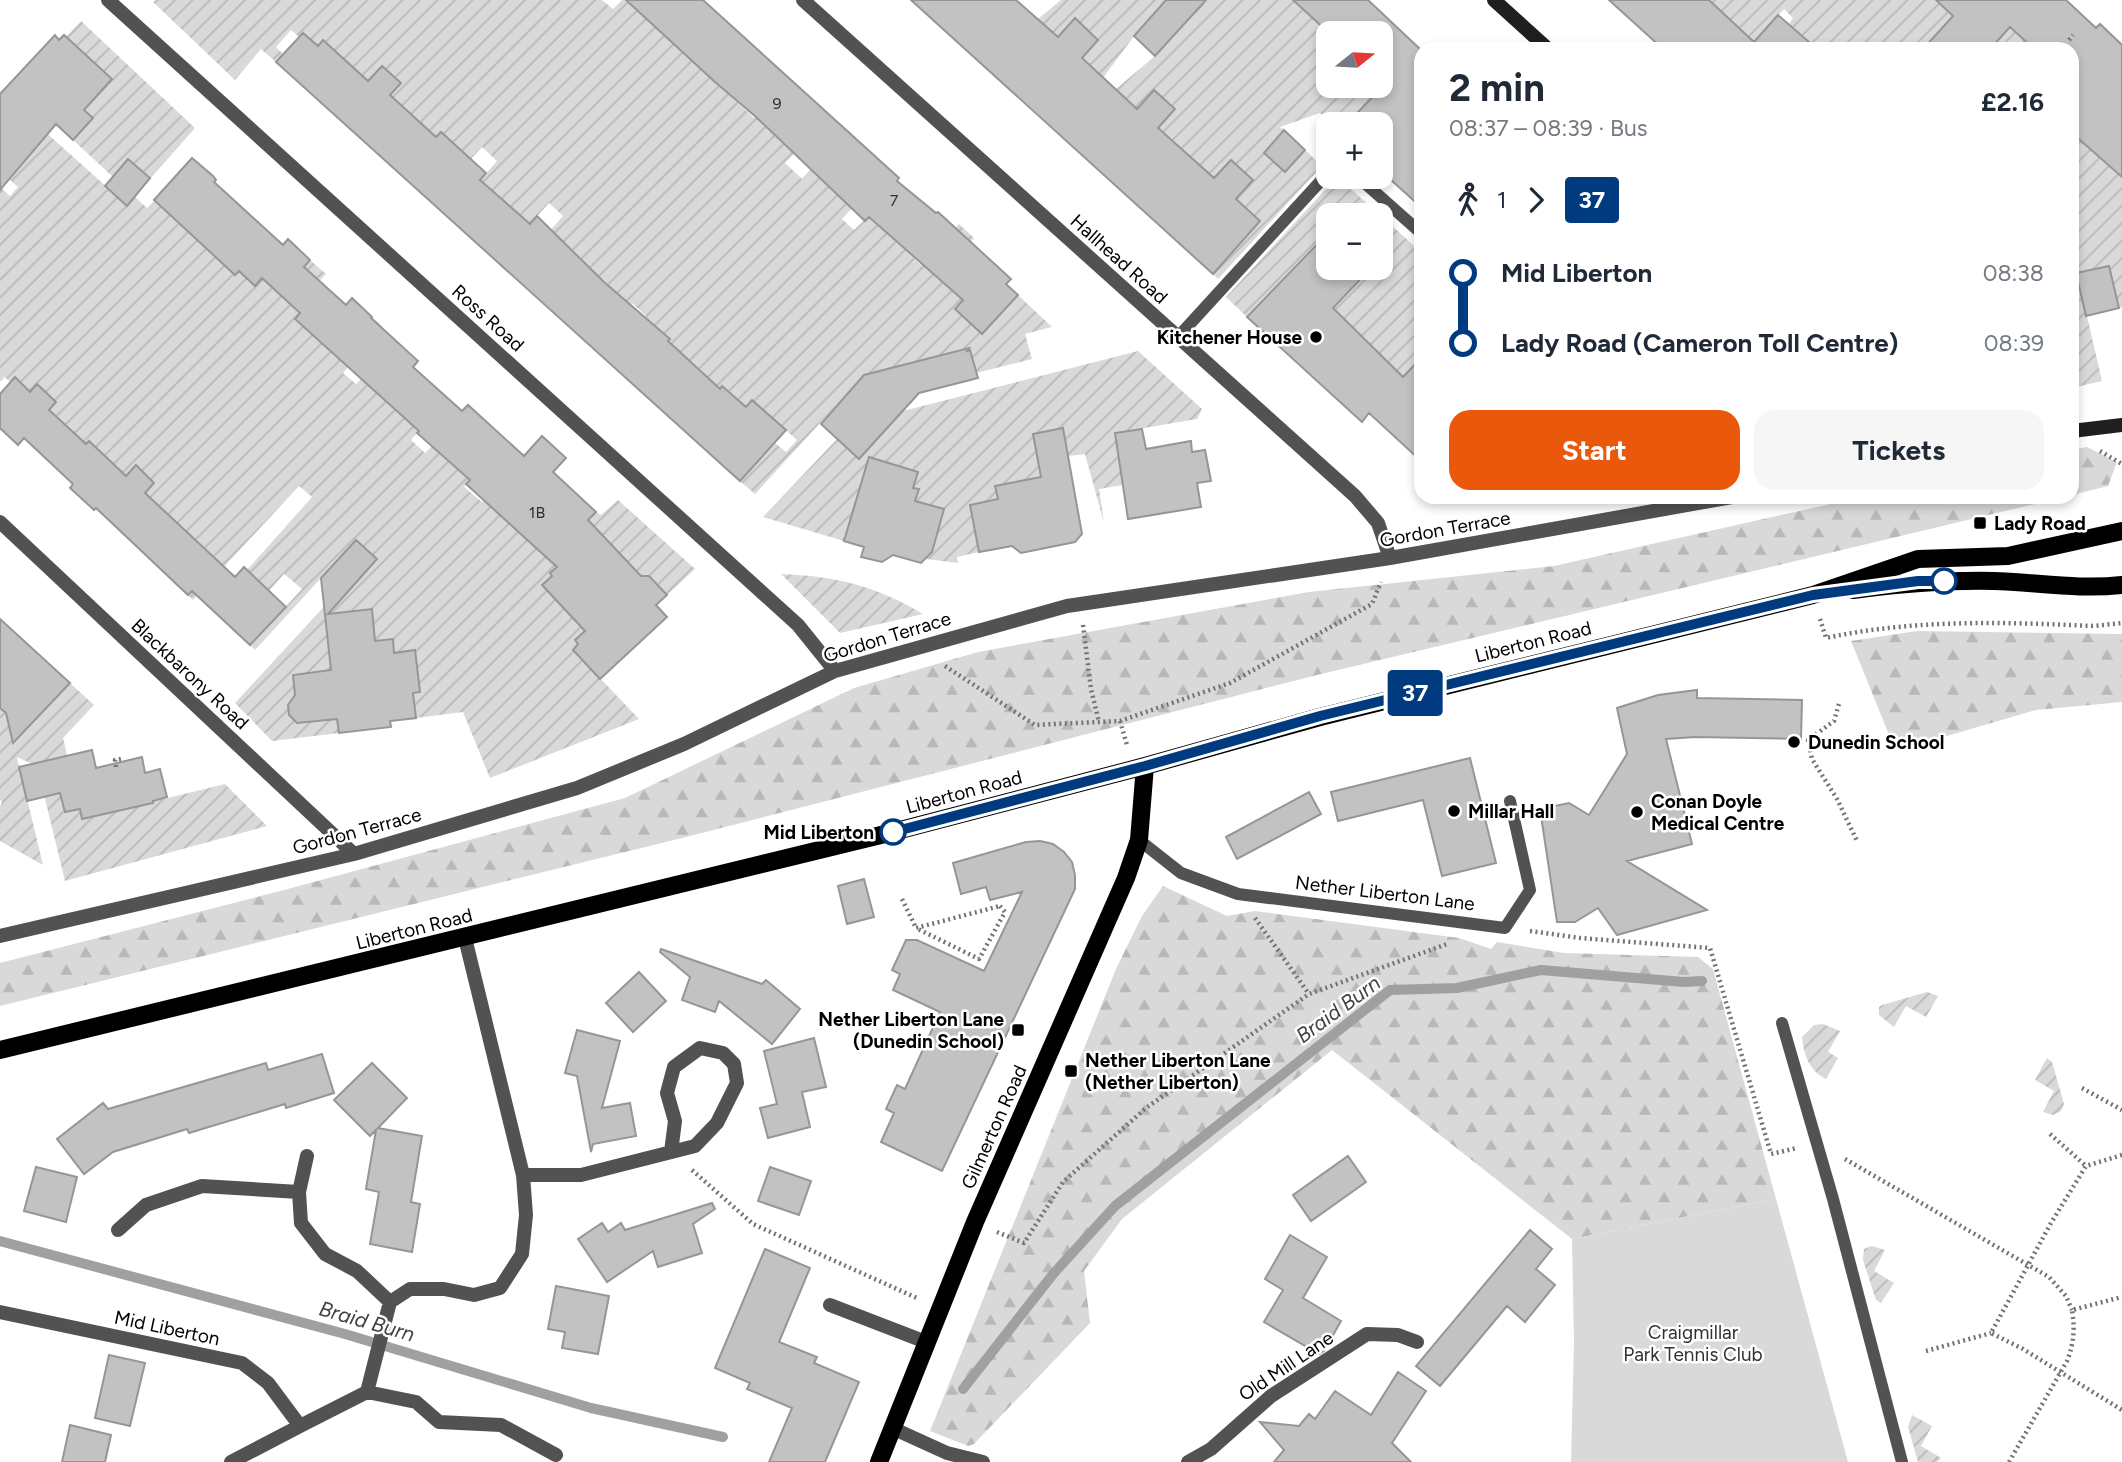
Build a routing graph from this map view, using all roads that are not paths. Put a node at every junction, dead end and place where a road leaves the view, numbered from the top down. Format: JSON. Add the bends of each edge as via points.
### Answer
{"nodes":[{"id":1,"x":108,"y":0,"type":"edge"},
{"id":2,"x":803,"y":0,"type":"edge"},
{"id":3,"x":1494,"y":0,"type":"edge"},
{"id":4,"x":1540,"y":42,"type":"edge"},
{"id":5,"x":1316,"y":186,"type":"edge"},
{"id":6,"x":1372,"y":189,"type":"edge"},
{"id":7,"x":1414,"y":227,"type":"edge"},
{"id":8,"x":1177,"y":338,"type":"junction"},
{"id":9,"x":2122,"y":425,"type":"edge"},
{"id":10,"x":2079,"y":430,"type":"edge"},
{"id":11,"x":1693,"y":504,"type":"edge"},
{"id":12,"x":0,"y":522,"type":"edge"},
{"id":13,"x":2122,"y":531,"type":"edge"},
{"id":14,"x":1390,"y":558,"type":"junction"},
{"id":15,"x":2122,"y":585,"type":"edge"},
{"id":16,"x":1813,"y":595,"type":"junction"},
{"id":17,"x":835,"y":671,"type":"junction"},
{"id":18,"x":1145,"y":766,"type":"junction"},
{"id":19,"x":1510,"y":801,"type":"dead end"},
{"id":20,"x":1139,"y":840,"type":"junction"},
{"id":21,"x":354,"y":854,"type":"junction"},
{"id":22,"x":0,"y":936,"type":"edge"},
{"id":23,"x":466,"y":938,"type":"junction"},
{"id":24,"x":1782,"y":1023,"type":"dead end"},
{"id":25,"x":0,"y":1050,"type":"edge"},
{"id":26,"x":671,"y":1152,"type":"junction"},
{"id":27,"x":307,"y":1156,"type":"dead end"},
{"id":28,"x":523,"y":1175,"type":"junction"},
{"id":29,"x":299,"y":1192,"type":"junction"},
{"id":30,"x":118,"y":1230,"type":"dead end"},
{"id":31,"x":390,"y":1302,"type":"junction"},
{"id":32,"x":830,"y":1305,"type":"dead end"},
{"id":33,"x":0,"y":1312,"type":"edge"},
{"id":34,"x":926,"y":1342,"type":"junction"},
{"id":35,"x":1418,"y":1342,"type":"dead end"},
{"id":36,"x":367,"y":1392,"type":"junction"},
{"id":37,"x":300,"y":1426,"type":"junction"},
{"id":38,"x":892,"y":1428,"type":"junction"},
{"id":39,"x":556,"y":1455,"type":"dead end"},
{"id":40,"x":231,"y":1462,"type":"edge"},
{"id":41,"x":879,"y":1462,"type":"edge"},
{"id":42,"x":983,"y":1462,"type":"edge"},
{"id":43,"x":1188,"y":1462,"type":"edge"},
{"id":44,"x":1902,"y":1462,"type":"edge"}],
"edges":[{"from":1,"to":17,"type":"street","name":"Ross Road","via":[[798,625]]},
{"from":2,"to":8,"type":"street","name":"Hallhead Road"},
{"from":3,"to":4,"type":"street"},
{"from":5,"to":8,"type":"lane"},
{"from":6,"to":7,"type":"lane"},
{"from":8,"to":14,"type":"street","name":"Hallhead Road","via":[[1368,509]]},
{"from":9,"to":10,"type":"street"},
{"from":11,"to":14,"type":"street","name":"Gordon Terrace"},
{"from":12,"to":21,"type":"street","name":"Blackbarony Road"},
{"from":13,"to":16,"type":"main road","name":"Liberton Road","via":[[2008,556],[1918,559]]},
{"from":14,"to":17,"type":"street","name":"Gordon Terrace","via":[[1081,603]]},
{"from":15,"to":16,"type":"main road","name":"Liberton Road","via":[[1918,581]]},
{"from":16,"to":18,"type":"main road","name":"Liberton Road","via":[[1320,716]]},
{"from":17,"to":21,"type":"street","name":"Gordon Terrace","via":[[605,778]]},
{"from":18,"to":20,"type":"main road","name":"Gilmerton Road"},
{"from":18,"to":23,"type":"main road","name":"Liberton Road"},
{"from":19,"to":20,"type":"lane","name":"Nether Liberton Lane","via":[[1531,890],[1505,928],[1238,894],[1181,873]]},
{"from":20,"to":34,"type":"main road","name":"Gilmerton Road"},
{"from":21,"to":22,"type":"street","name":"Gordon Terrace"},
{"from":23,"to":25,"type":"main road","name":"Liberton Road"},
{"from":23,"to":28,"type":"street"},
{"from":24,"to":44,"type":"lane"},
{"from":26,"to":26,"type":"street","via":[[675,1121],[667,1093],[674,1067],[700,1048],[723,1054],[734,1064],[737,1083],[717,1124],[695,1146]]},
{"from":26,"to":28,"type":"street","via":[[581,1175]]},
{"from":27,"to":29,"type":"street"},
{"from":28,"to":31,"type":"street","via":[[523,1254],[500,1288],[474,1295],[410,1289]]},
{"from":29,"to":30,"type":"street","via":[[202,1186],[146,1205]]},
{"from":29,"to":31,"type":"street","via":[[301,1223],[324,1254],[357,1271]]},
{"from":31,"to":36,"type":"street"},
{"from":32,"to":34,"type":"street"},
{"from":33,"to":37,"type":"street","name":"Mid Liberton","via":[[242,1363],[268,1383]]},
{"from":34,"to":38,"type":"main road","name":"Gilmerton Road"},
{"from":35,"to":43,"type":"street","name":"Old Mill Lane","via":[[1398,1335],[1367,1334],[1271,1396],[1211,1449]]},
{"from":36,"to":37,"type":"street"},
{"from":36,"to":39,"type":"street","via":[[416,1402],[439,1422],[501,1425]]},
{"from":37,"to":40,"type":"street"},
{"from":38,"to":41,"type":"main road","name":"Gilmerton Road"},
{"from":38,"to":42,"type":"street","via":[[947,1453]]}]}
